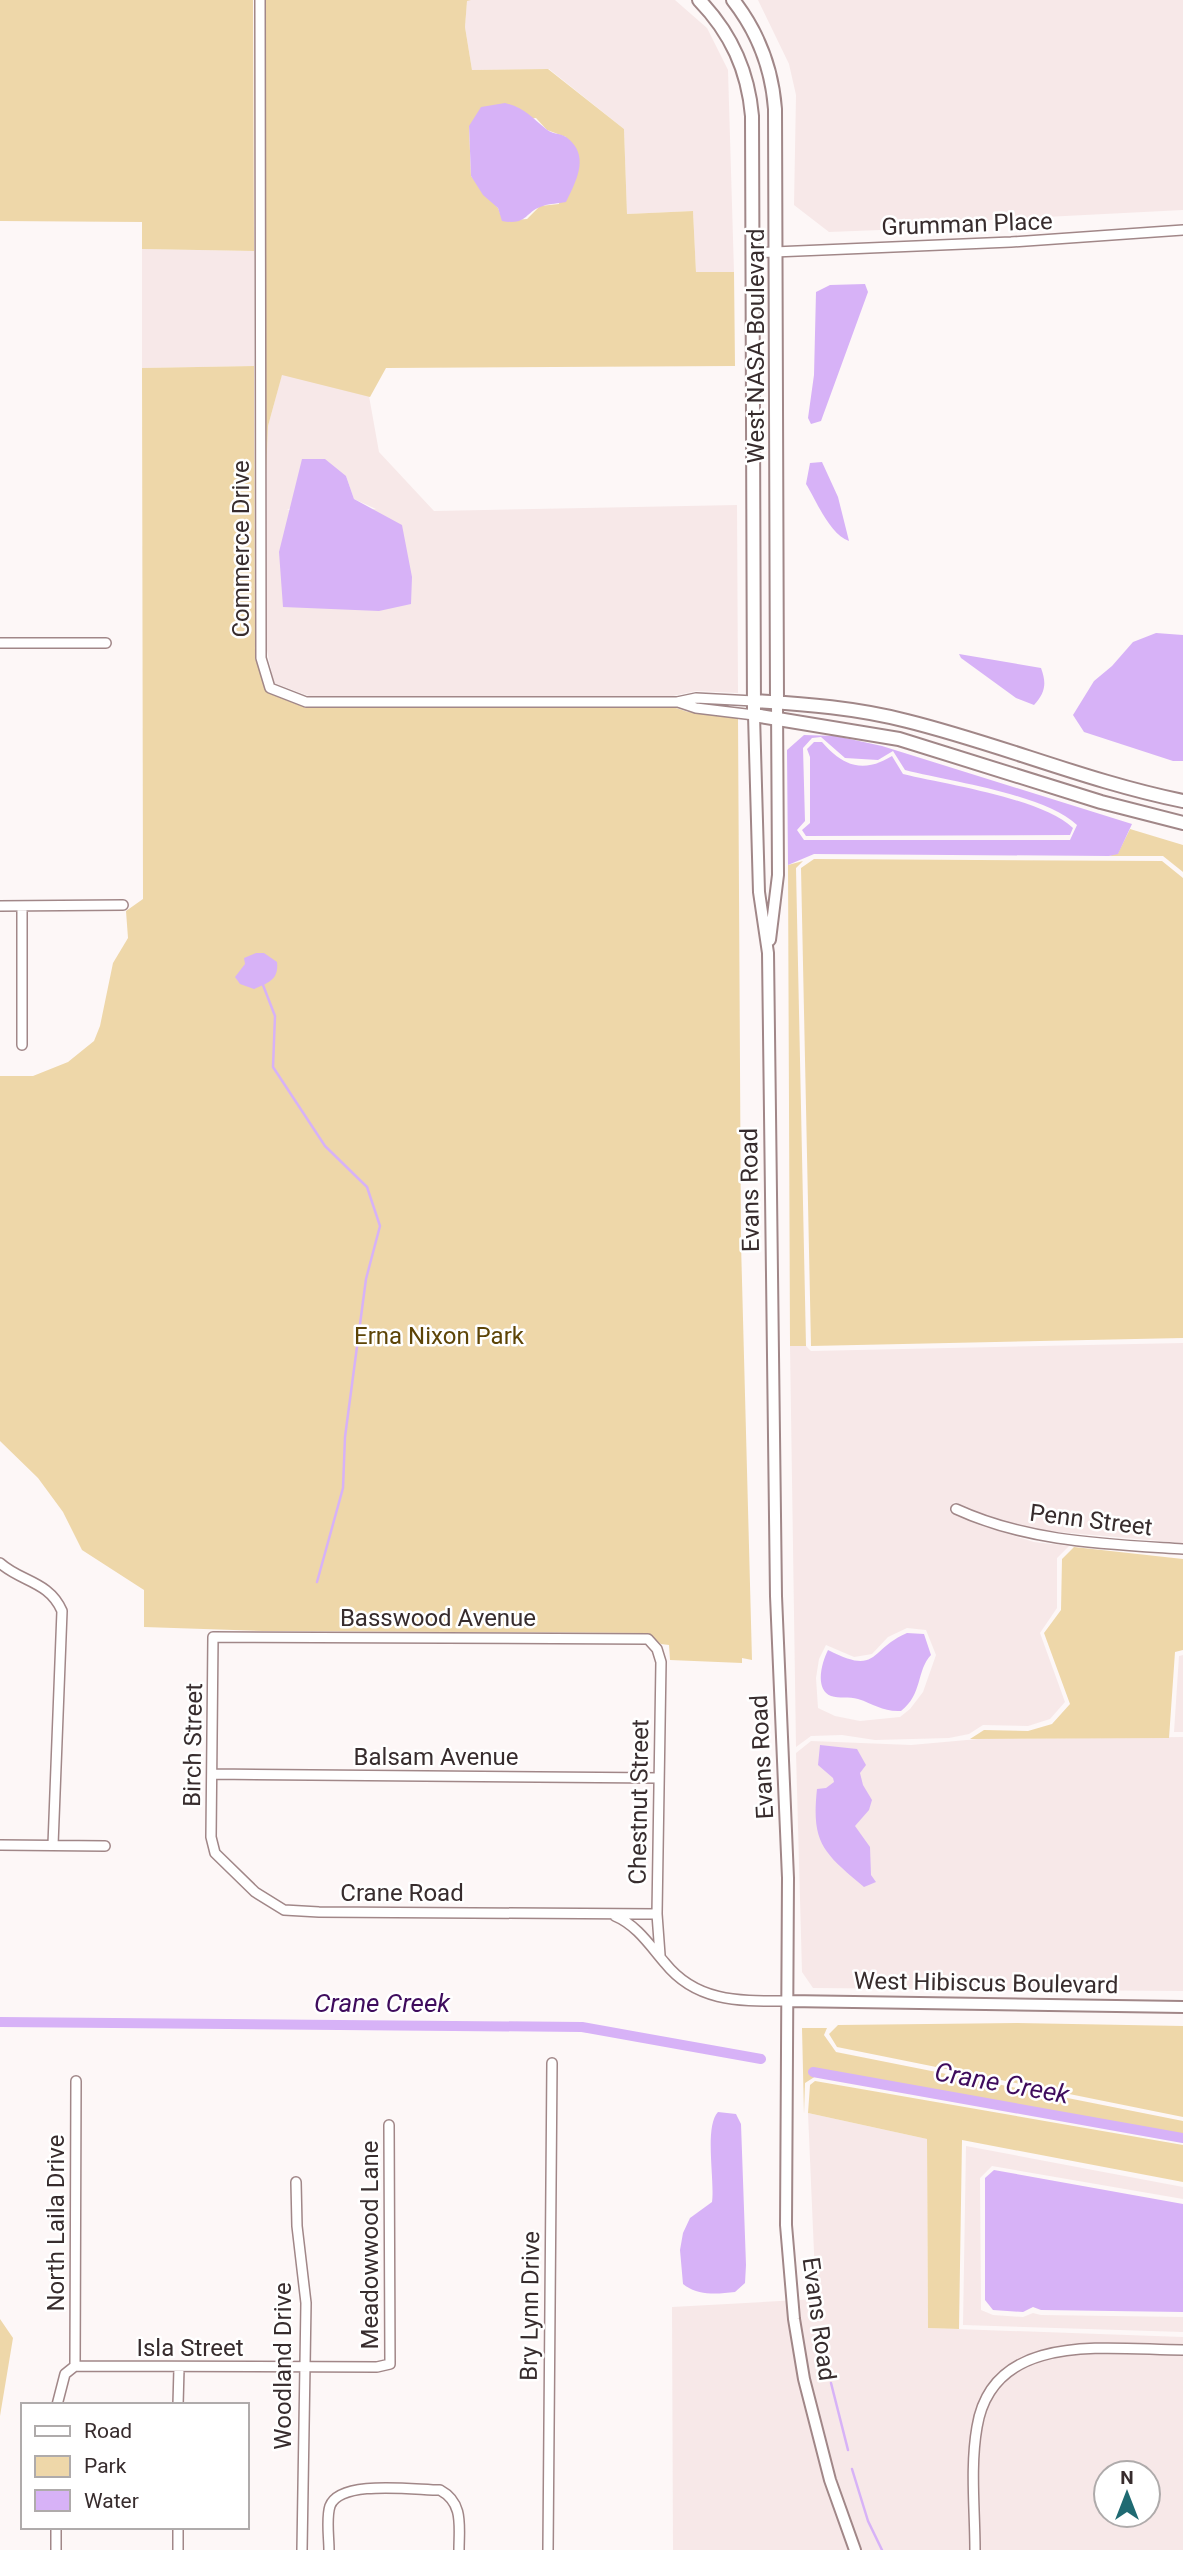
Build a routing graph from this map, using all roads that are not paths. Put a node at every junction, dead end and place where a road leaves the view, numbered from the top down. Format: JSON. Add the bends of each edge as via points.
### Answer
{"nodes":[{"id":1,"x":260,"y":0,"type":"edge"},
{"id":2,"x":699,"y":0,"type":"edge"},
{"id":3,"x":733,"y":0,"type":"edge"},
{"id":4,"x":1183,"y":230,"type":"edge"},
{"id":5,"x":776,"y":251,"type":"junction"},
{"id":6,"x":752,"y":253,"type":"junction"},
{"id":7,"x":0,"y":643,"type":"edge"},
{"id":8,"x":106,"y":643,"type":"dead end"},
{"id":9,"x":754,"y":701,"type":"junction"},
{"id":10,"x":677,"y":702,"type":"junction"},
{"id":11,"x":777,"y":702,"type":"junction"},
{"id":12,"x":754,"y":715,"type":"junction"},
{"id":13,"x":777,"y":719,"type":"junction"},
{"id":14,"x":1183,"y":801,"type":"edge"},
{"id":15,"x":1183,"y":823,"type":"edge"},
{"id":16,"x":123,"y":905,"type":"dead end"},
{"id":17,"x":0,"y":906,"type":"edge"},
{"id":18,"x":22,"y":906,"type":"junction"},
{"id":19,"x":768,"y":954,"type":"junction"},
{"id":20,"x":22,"y":1045,"type":"dead end"},
{"id":21,"x":956,"y":1509,"type":"dead end"},
{"id":22,"x":1183,"y":1549,"type":"edge"},
{"id":23,"x":0,"y":1563,"type":"edge"},
{"id":24,"x":214,"y":1637,"type":"joint"},
{"id":25,"x":657,"y":1649,"type":"joint"},
{"id":26,"x":212,"y":1774,"type":"junction"},
{"id":27,"x":659,"y":1778,"type":"junction"},
{"id":28,"x":0,"y":1845,"type":"edge"},
{"id":29,"x":53,"y":1845,"type":"junction"},
{"id":30,"x":105,"y":1846,"type":"dead end"},
{"id":31,"x":215,"y":1853,"type":"joint"},
{"id":32,"x":610,"y":1914,"type":"junction"},
{"id":33,"x":657,"y":1914,"type":"junction"},
{"id":34,"x":660,"y":1955,"type":"junction"},
{"id":35,"x":788,"y":2001,"type":"junction"},
{"id":36,"x":1183,"y":2007,"type":"edge"},
{"id":37,"x":552,"y":2063,"type":"dead end"},
{"id":38,"x":76,"y":2081,"type":"dead end"},
{"id":39,"x":389,"y":2125,"type":"dead end"},
{"id":40,"x":296,"y":2182,"type":"dead end"},
{"id":41,"x":1183,"y":2350,"type":"edge"},
{"id":42,"x":390,"y":2364,"type":"joint"},
{"id":43,"x":75,"y":2366,"type":"junction"},
{"id":44,"x":303,"y":2366,"type":"junction"},
{"id":45,"x":178,"y":2368,"type":"junction"},
{"id":46,"x":58,"y":2403,"type":"edge"},
{"id":47,"x":178,"y":2403,"type":"edge"},
{"id":48,"x":56,"y":2529,"type":"edge"},
{"id":49,"x":178,"y":2529,"type":"edge"},
{"id":50,"x":56,"y":2550,"type":"edge"},
{"id":51,"x":178,"y":2550,"type":"edge"},
{"id":52,"x":302,"y":2550,"type":"edge"},
{"id":53,"x":329,"y":2550,"type":"edge"},
{"id":54,"x":459,"y":2550,"type":"edge"},
{"id":55,"x":548,"y":2550,"type":"edge"},
{"id":56,"x":855,"y":2550,"type":"edge"},
{"id":57,"x":975,"y":2550,"type":"edge"}],
"edges":[{"from":1,"to":10,"type":"street","name":"Commerce Drive","via":[[261,658],[270,688],[306,702]]},
{"from":2,"to":6,"type":"main road","name":"West NASA Boulevard","via":[[729,38],[749,91]]},
{"from":3,"to":5,"type":"main road","name":"West NASA Boulevard","via":[[755,33],[771,79],[776,120]]},
{"from":4,"to":5,"type":"street","name":"Grumman Place","via":[[1025,242]]},
{"from":5,"to":6,"type":"street","name":"Grumman Place"},
{"from":5,"to":11,"type":"main road","name":"West NASA Boulevard"},
{"from":6,"to":9,"type":"main road","name":"West NASA Boulevard"},
{"from":7,"to":8,"type":"street"},
{"from":9,"to":10,"type":"street","name":"Commerce Drive","via":[[696,698]]},
{"from":9,"to":11,"type":"main road"},
{"from":9,"to":12,"type":"main road","name":"West NASA Boulevard"},
{"from":10,"to":12,"type":"street","name":"Commerce Drive"},
{"from":11,"to":13,"type":"street","name":"Evans Road"},
{"from":11,"to":14,"type":"main road","via":[[907,721]]},
{"from":12,"to":13,"type":"main road"},
{"from":12,"to":19,"type":"street","name":"Evans Road","via":[[759,892]]},
{"from":13,"to":15,"type":"main road","via":[[899,739]]},
{"from":13,"to":19,"type":"street","name":"Evans Road","via":[[778,875]]},
{"from":16,"to":18,"type":"street"},
{"from":17,"to":18,"type":"street"},
{"from":18,"to":20,"type":"street"},
{"from":19,"to":35,"type":"street","name":"Evans Road","via":[[776,1596],[788,1878]]},
{"from":21,"to":22,"type":"street","name":"Penn Street","via":[[1035,1536]]},
{"from":23,"to":29,"type":"street","via":[[38,1583],[57,1598],[62,1611]]},
{"from":24,"to":25,"type":"street","name":"Basswood Avenue","via":[[648,1639]]},
{"from":24,"to":26,"type":"street","name":"Birch Street"},
{"from":25,"to":27,"type":"street","name":"Chestnut Street","via":[[661,1662]]},
{"from":26,"to":27,"type":"street","name":"Balsam Avenue"},
{"from":26,"to":31,"type":"street","name":"Birch Street"},
{"from":27,"to":33,"type":"street","name":"Chestnut Street"},
{"from":28,"to":29,"type":"street"},
{"from":29,"to":30,"type":"street"},
{"from":31,"to":32,"type":"street","name":"Crane Road","via":[[255,1892],[284,1909]]},
{"from":32,"to":33,"type":"street","name":"Crane Road"},
{"from":32,"to":34,"type":"street","via":[[623,1919]]},
{"from":33,"to":34,"type":"street","name":"Chestnut Street"},
{"from":34,"to":35,"type":"street","via":[[680,1980],[704,1994],[728,2001]]},
{"from":35,"to":36,"type":"street","name":"West Hibiscus Boulevard"},
{"from":35,"to":56,"type":"street","name":"Evans Road","via":[[785,2194],[794,2319],[819,2440]]},
{"from":37,"to":55,"type":"street","name":"Bry Lynn Drive"},
{"from":38,"to":43,"type":"street","name":"North Laila Drive"},
{"from":39,"to":42,"type":"street","name":"Meadowwood Lane"},
{"from":40,"to":44,"type":"street","name":"Woodland Drive","via":[[306,2303]]},
{"from":41,"to":57,"type":"street","via":[[1062,2349],[1035,2356],[995,2383],[977,2426]]},
{"from":42,"to":44,"type":"street","name":"Isla Street","via":[[377,2368]]},
{"from":43,"to":45,"type":"street","name":"Isla Street"},
{"from":43,"to":46,"type":"street","via":[[65,2374]]},
{"from":44,"to":45,"type":"street","name":"Isla Street"},
{"from":44,"to":52,"type":"street","name":"Woodland Drive"},
{"from":45,"to":47,"type":"street"},
{"from":48,"to":50,"type":"street"},
{"from":49,"to":51,"type":"street"},
{"from":53,"to":54,"type":"street","via":[[329,2508],[338,2496],[353,2489],[440,2490],[459,2513]]}]}
